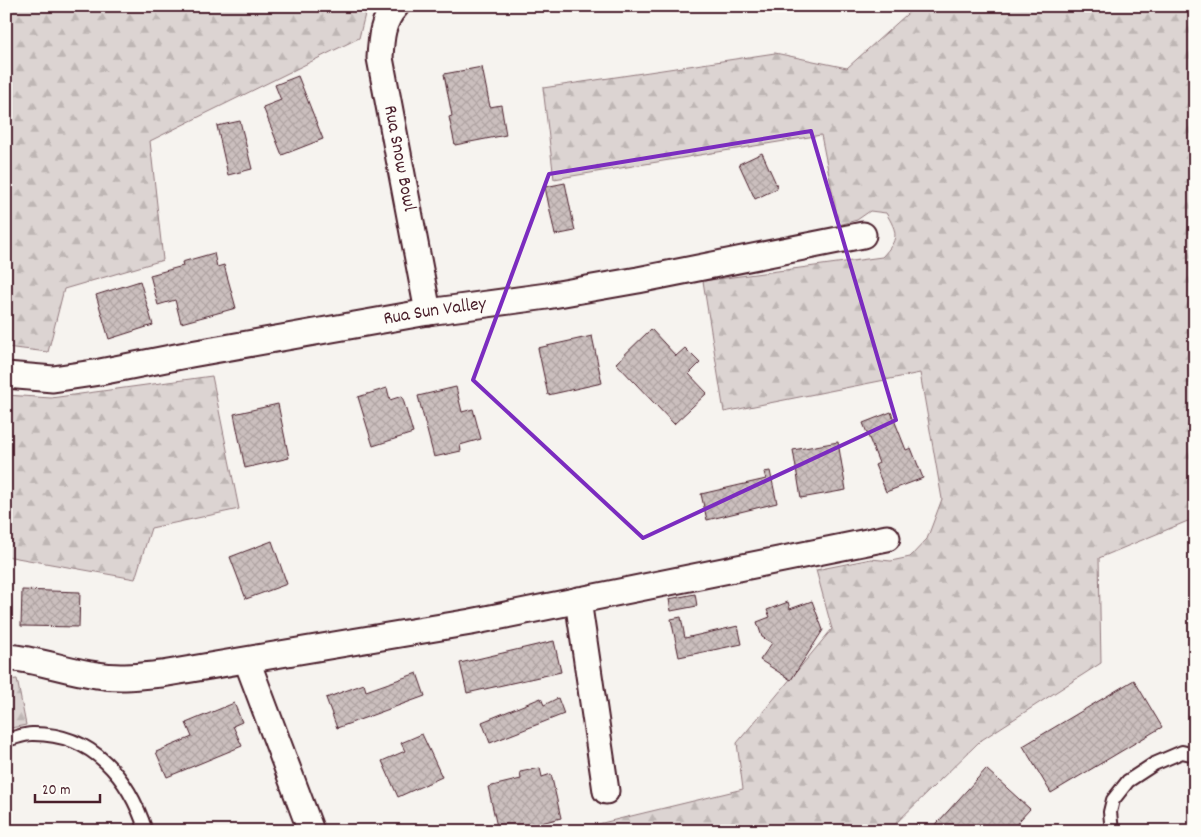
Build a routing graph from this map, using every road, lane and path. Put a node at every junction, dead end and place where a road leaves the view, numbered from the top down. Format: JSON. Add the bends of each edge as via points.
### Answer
{"nodes":[{"id":1,"x":396,"y":6,"type":"edge"},
{"id":2,"x":864,"y":235,"type":"dead end"},
{"id":3,"x":428,"y":312,"type":"junction"},
{"id":4,"x":6,"y":375,"type":"edge"},
{"id":5,"x":888,"y":538,"type":"dead end"},
{"id":6,"x":578,"y":600,"type":"junction"},
{"id":7,"x":6,"y":657,"type":"edge"},
{"id":8,"x":247,"y":661,"type":"junction"},
{"id":9,"x":6,"y":740,"type":"edge"},
{"id":10,"x":1195,"y":755,"type":"edge"},
{"id":11,"x":606,"y":791,"type":"dead end"},
{"id":12,"x":146,"y":831,"type":"edge"},
{"id":13,"x":311,"y":831,"type":"edge"},
{"id":14,"x":1112,"y":831,"type":"edge"}],
"edges":[{"from":1,"to":3,"type":"street","name":"Rua Snow Bowl","via":[[386,18],[380,58]]},
{"from":2,"to":3,"type":"street","name":"Rua Sun Valley","via":[[629,281]]},
{"from":3,"to":4,"type":"street","name":"Rua Sun Valley","via":[[100,372],[53,378]]},
{"from":5,"to":6,"type":"street"},
{"from":6,"to":8,"type":"street"},
{"from":6,"to":11,"type":"street"},
{"from":7,"to":8,"type":"street","via":[[122,678]]},
{"from":8,"to":13,"type":"street"},
{"from":9,"to":12,"type":"lane","via":[[31,734],[52,735],[95,752],[111,765],[130,790]]},
{"from":10,"to":14,"type":"lane","via":[[1182,752],[1154,764],[1128,781],[1114,800],[1110,812]]}]}
